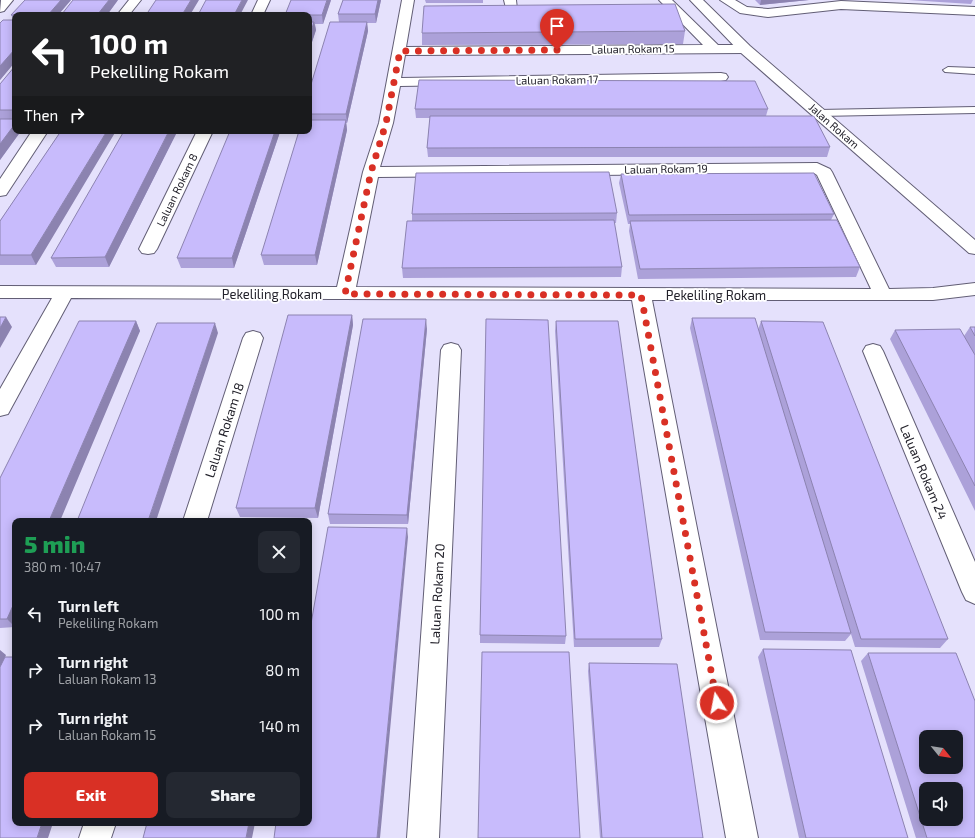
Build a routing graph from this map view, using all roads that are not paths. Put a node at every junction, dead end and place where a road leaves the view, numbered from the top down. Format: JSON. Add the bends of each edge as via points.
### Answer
{"nodes":[{"id":1,"x":7,"y":0,"type":"edge"},
{"id":2,"x":134,"y":0,"type":"edge"},
{"id":3,"x":264,"y":0,"type":"edge"},
{"id":4,"x":696,"y":0,"type":"edge"},
{"id":5,"x":726,"y":0,"type":"edge"},
{"id":6,"x":510,"y":4,"type":"edge"},
{"id":7,"x":412,"y":5,"type":"edge"},
{"id":8,"x":665,"y":5,"type":"edge"},
{"id":9,"x":0,"y":8,"type":"edge"},
{"id":10,"x":496,"y":9,"type":"edge"},
{"id":11,"x":526,"y":9,"type":"edge"},
{"id":12,"x":975,"y":11,"type":"edge"},
{"id":13,"x":125,"y":12,"type":"edge"},
{"id":14,"x":258,"y":12,"type":"edge"},
{"id":15,"x":713,"y":48,"type":"junction"},
{"id":16,"x":745,"y":49,"type":"junction"},
{"id":17,"x":400,"y":51,"type":"junction"},
{"id":18,"x":948,"y":70,"type":"dead end"},
{"id":19,"x":975,"y":71,"type":"edge"},
{"id":20,"x":721,"y":77,"type":"dead end"},
{"id":21,"x":393,"y":82,"type":"junction"},
{"id":22,"x":975,"y":110,"type":"edge"},
{"id":23,"x":819,"y":113,"type":"junction"},
{"id":24,"x":38,"y":134,"type":"edge"},
{"id":25,"x":205,"y":134,"type":"edge"},
{"id":26,"x":371,"y":172,"type":"junction"},
{"id":27,"x":0,"y":191,"type":"edge"},
{"id":28,"x":148,"y":249,"type":"dead end"},
{"id":29,"x":975,"y":249,"type":"edge"},
{"id":30,"x":975,"y":289,"type":"edge"},
{"id":31,"x":0,"y":292,"type":"edge"},
{"id":32,"x":64,"y":292,"type":"junction"},
{"id":33,"x":345,"y":294,"type":"junction"},
{"id":34,"x":641,"y":295,"type":"junction"},
{"id":35,"x":883,"y":295,"type":"junction"},
{"id":36,"x":253,"y":338,"type":"dead end"},
{"id":37,"x":451,"y":350,"type":"dead end"},
{"id":38,"x":873,"y":351,"type":"dead end"},
{"id":39,"x":0,"y":408,"type":"edge"},
{"id":40,"x":196,"y":518,"type":"edge"},
{"id":41,"x":975,"y":592,"type":"edge"},
{"id":42,"x":99,"y":826,"type":"edge"},
{"id":43,"x":95,"y":838,"type":"edge"},
{"id":44,"x":423,"y":838,"type":"edge"},
{"id":45,"x":742,"y":838,"type":"edge"}],
"edges":[{"from":1,"to":9,"type":"street"},
{"from":2,"to":13,"type":"street"},
{"from":3,"to":14,"type":"street"},
{"from":4,"to":16,"type":"street","name":"Jalan Rokam"},
{"from":5,"to":12,"type":"street","via":[[744,10],[768,13],[841,5]]},
{"from":6,"to":10,"type":"street"},
{"from":6,"to":11,"type":"street"},
{"from":7,"to":17,"type":"street"},
{"from":8,"to":15,"type":"street"},
{"from":15,"to":16,"type":"street","name":"Laluan Rokam 15"},
{"from":15,"to":17,"type":"street","name":"Laluan Rokam 15"},
{"from":16,"to":23,"type":"street","name":"Jalan Rokam"},
{"from":17,"to":21,"type":"street"},
{"from":18,"to":19,"type":"lane"},
{"from":20,"to":21,"type":"street","name":"Laluan Rokam 17"},
{"from":21,"to":26,"type":"street","via":[[386,123]]},
{"from":22,"to":23,"type":"lane"},
{"from":23,"to":29,"type":"street","name":"Jalan Rokam"},
{"from":24,"to":27,"type":"street"},
{"from":25,"to":28,"type":"street","name":"Laluan Rokam 8"},
{"from":26,"to":33,"type":"street"},
{"from":26,"to":35,"type":"street","name":"Laluan Rokam 19","via":[[817,168],[824,172]]},
{"from":30,"to":35,"type":"street","name":"Pekeliling Rokam","via":[[933,294]]},
{"from":31,"to":32,"type":"street","name":"Pekeliling Rokam"},
{"from":32,"to":33,"type":"street","name":"Pekeliling Rokam"},
{"from":32,"to":39,"type":"street"},
{"from":33,"to":34,"type":"street","name":"Pekeliling Rokam"},
{"from":34,"to":35,"type":"street","name":"Pekeliling Rokam"},
{"from":34,"to":45,"type":"street"},
{"from":36,"to":40,"type":"street","name":"Laluan Rokam 18"},
{"from":37,"to":44,"type":"street","name":"Laluan Rokam 20"},
{"from":38,"to":41,"type":"street","name":"Laluan Rokam 24"},
{"from":42,"to":43,"type":"street"}]}
